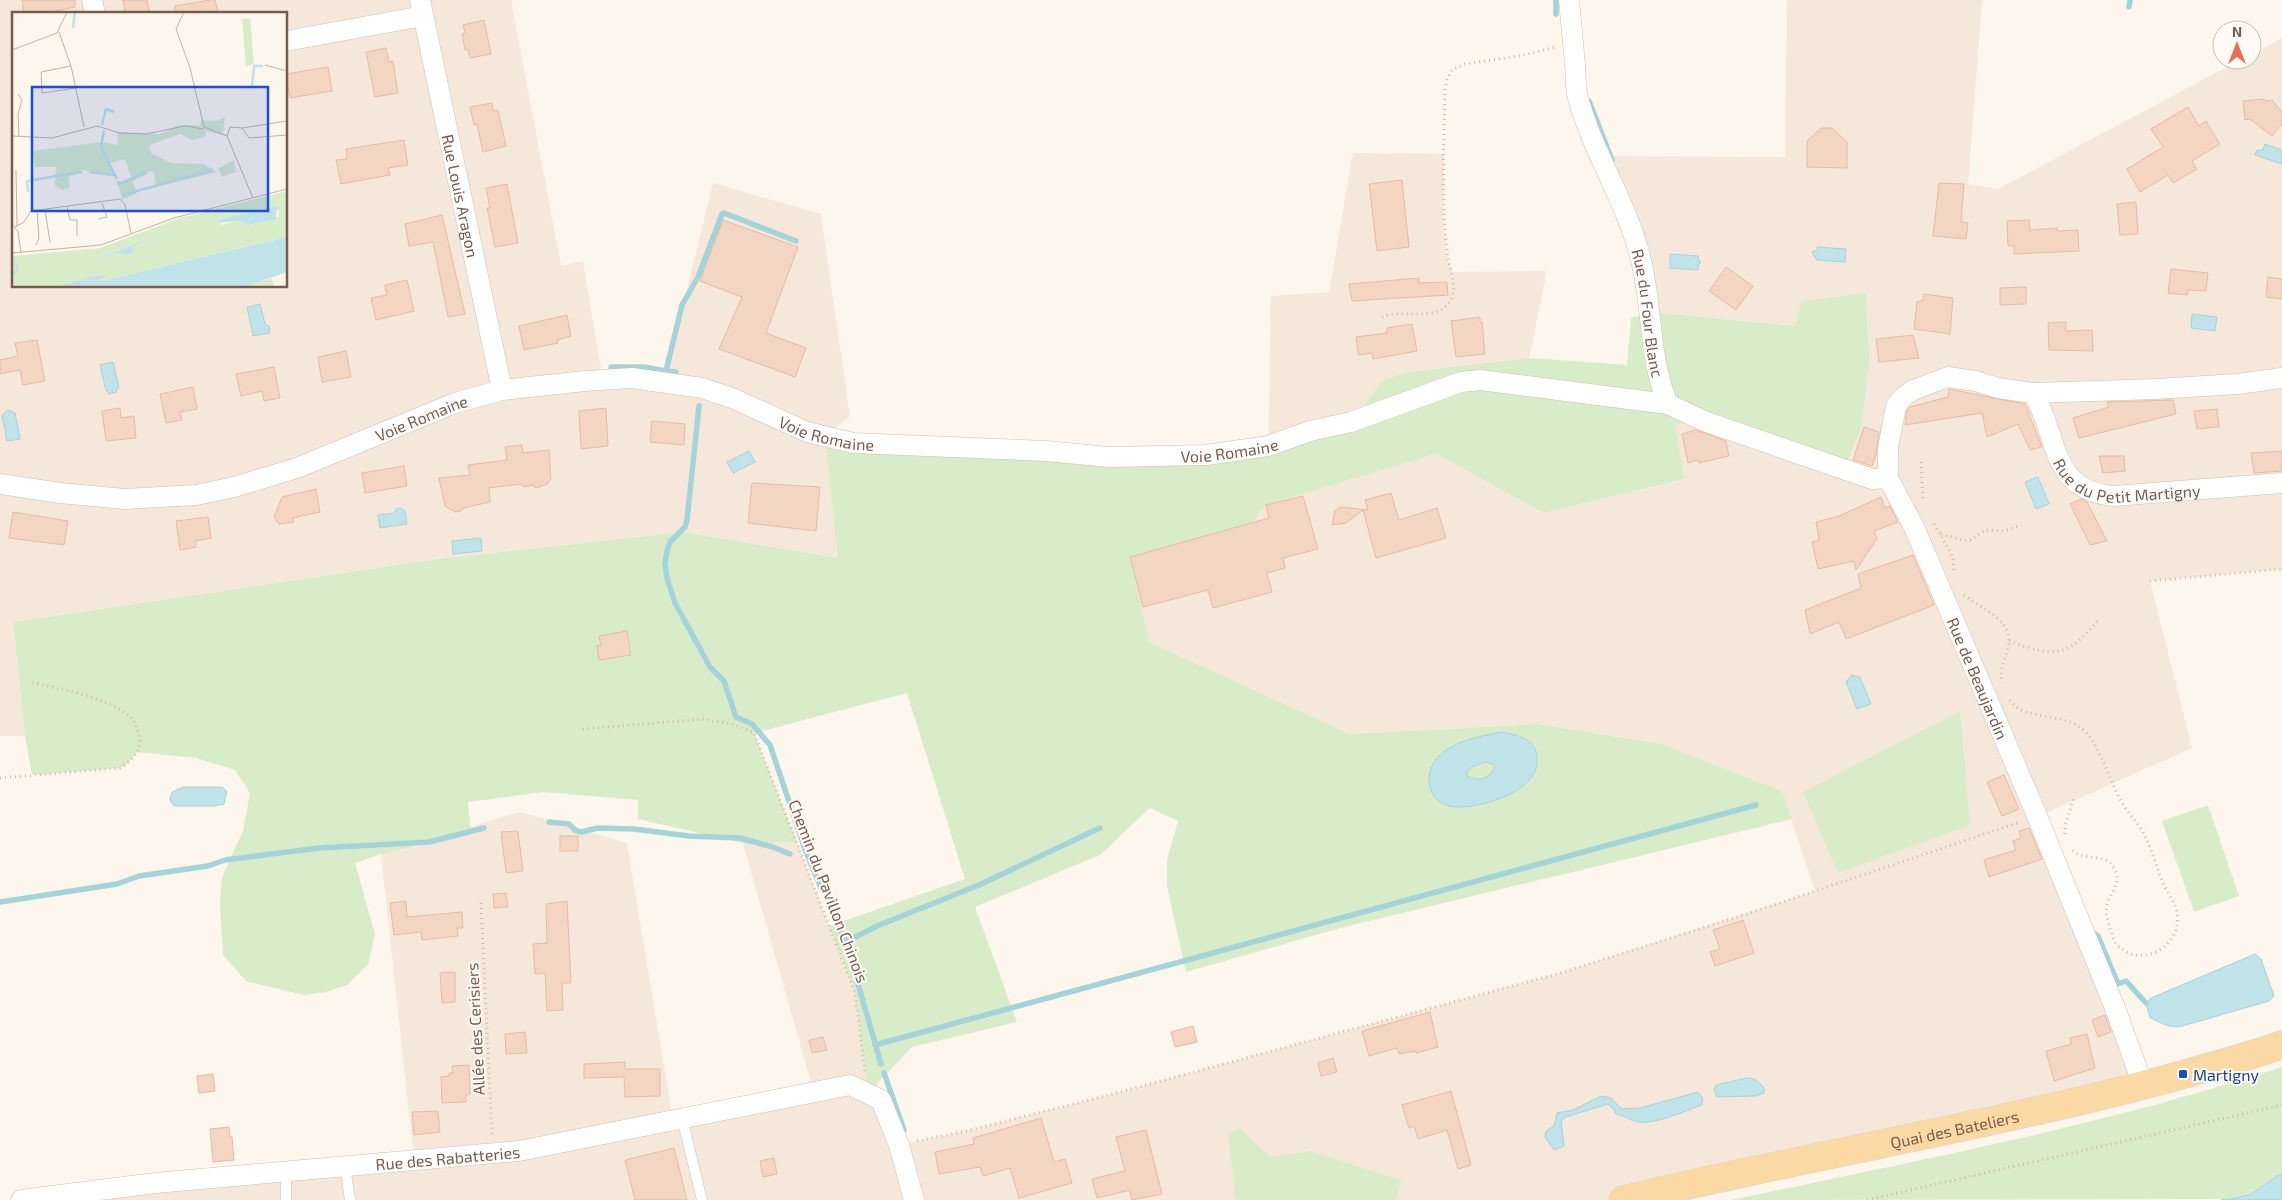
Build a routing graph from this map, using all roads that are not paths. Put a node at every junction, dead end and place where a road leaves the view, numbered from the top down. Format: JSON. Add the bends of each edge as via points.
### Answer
{"nodes":[{"id":1,"x":1570,"y":0,"type":"edge"},
{"id":2,"x":422,"y":8,"type":"edge"},
{"id":3,"x":288,"y":41,"type":"edge"},
{"id":4,"x":2282,"y":378,"type":"edge"},
{"id":5,"x":502,"y":390,"type":"junction"},
{"id":6,"x":2033,"y":393,"type":"junction"},
{"id":7,"x":1668,"y":404,"type":"junction"},
{"id":8,"x":1888,"y":478,"type":"junction"},
{"id":9,"x":2282,"y":483,"type":"edge"},
{"id":10,"x":0,"y":484,"type":"edge"},
{"id":11,"x":2282,"y":1045,"type":"edge"},
{"id":12,"x":2143,"y":1085,"type":"junction"},
{"id":13,"x":682,"y":1118,"type":"junction"},
{"id":14,"x":345,"y":1166,"type":"junction"},
{"id":15,"x":286,"y":1171,"type":"junction"},
{"id":16,"x":132,"y":1193,"type":"edge"},
{"id":17,"x":53,"y":1199,"type":"edge"},
{"id":18,"x":21,"y":1200,"type":"edge"},
{"id":19,"x":286,"y":1200,"type":"edge"},
{"id":20,"x":350,"y":1200,"type":"edge"},
{"id":21,"x":702,"y":1200,"type":"edge"},
{"id":22,"x":914,"y":1200,"type":"edge"},
{"id":23,"x":1624,"y":1200,"type":"edge"}],
"edges":[{"from":1,"to":7,"type":"street","name":"Rue du Four Blanc","via":[[1578,96],[1640,254],[1651,312],[1655,364]]},
{"from":2,"to":3,"type":"street"},
{"from":2,"to":5,"type":"street","name":"Rue Louis Aragon"},
{"from":4,"to":6,"type":"street","via":[[2238,384]]},
{"from":5,"to":7,"type":"street","name":"Voie Romaine","via":[[632,378],[702,388],[808,432],[853,443],[1046,451],[1109,457],[1206,455],[1268,446],[1310,431],[1351,422],[1461,382],[1480,380]]},
{"from":5,"to":10,"type":"street","name":"Voie Romaine","via":[[446,406],[297,468],[196,495],[125,499]]},
{"from":6,"to":8,"type":"street","name":"Rue de Beaujardin","via":[[1948,378],[1912,390],[1896,406],[1888,448]]},
{"from":6,"to":9,"type":"street","name":"Rue du Petit Martigny","via":[[2058,459],[2070,477],[2088,492],[2114,496]]},
{"from":7,"to":8,"type":"street","via":[[1704,421],[1863,475]]},
{"from":8,"to":12,"type":"street","name":"Rue de Beaujardin","via":[[1914,527],[2037,817]]},
{"from":11,"to":12,"type":"main road","name":"Quai des Bateliers"},
{"from":12,"to":23,"type":"main road","name":"Quai des Bateliers","via":[[1957,1130]]},
{"from":13,"to":14,"type":"street","name":"Rue des Rabatteries","via":[[519,1151]]},
{"from":13,"to":21,"type":"lane"},
{"from":13,"to":22,"type":"street","name":"Rue des Rabatteries","via":[[850,1085],[881,1100],[899,1145]]},
{"from":14,"to":15,"type":"street","name":"Rue des Rabatteries"},
{"from":14,"to":20,"type":"lane"},
{"from":15,"to":16,"type":"street","name":"Rue des Rabatteries"},
{"from":15,"to":19,"type":"lane"},
{"from":16,"to":17,"type":"street","name":"Rue des Rabatteries"},
{"from":17,"to":18,"type":"street","name":"Rue des Rabatteries"}]}
